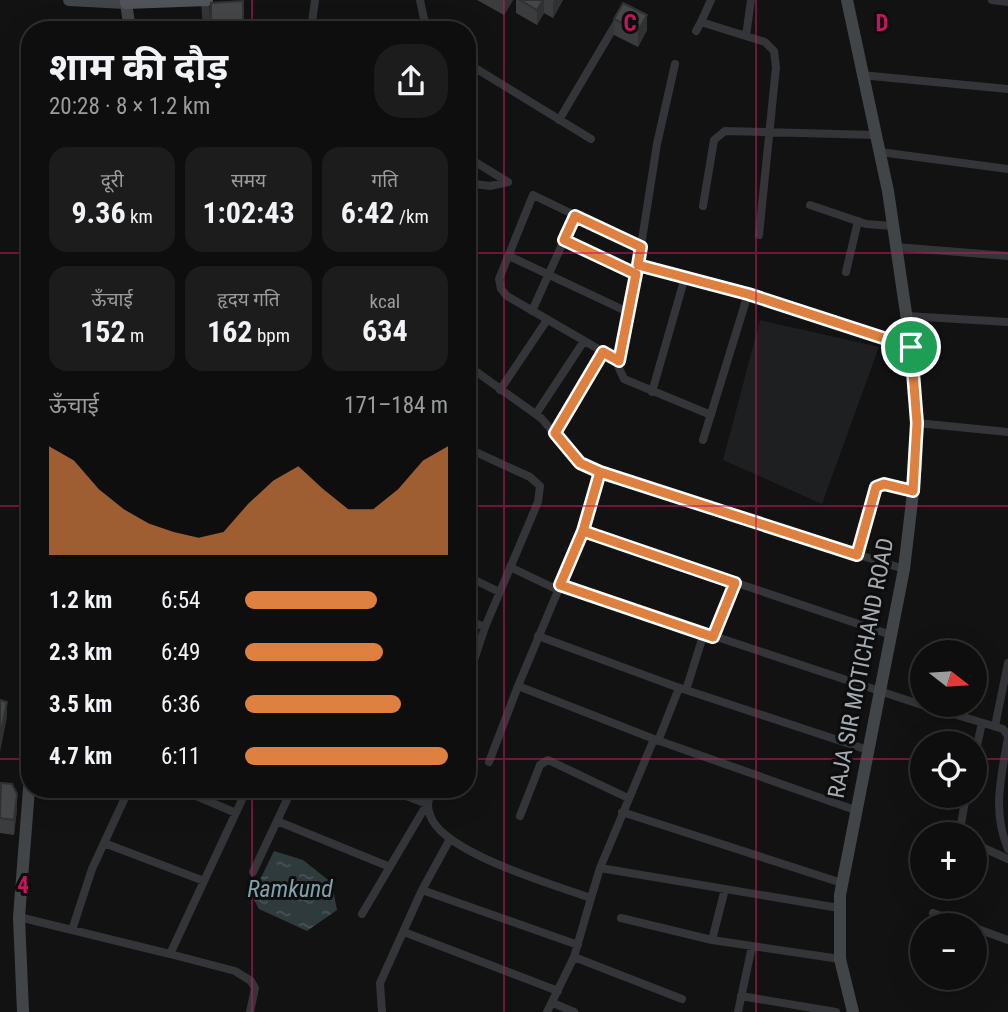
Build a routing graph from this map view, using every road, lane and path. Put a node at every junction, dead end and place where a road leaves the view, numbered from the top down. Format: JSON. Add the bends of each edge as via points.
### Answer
{"nodes":[{"id":1,"x":69,"y":0,"type":"edge"},
{"id":2,"x":206,"y":0,"type":"edge"},
{"id":3,"x":315,"y":0,"type":"edge"},
{"id":4,"x":420,"y":0,"type":"edge"},
{"id":5,"x":711,"y":0,"type":"edge"},
{"id":6,"x":751,"y":0,"type":"edge"},
{"id":7,"x":846,"y":0,"type":"edge"},
{"id":8,"x":992,"y":0,"type":"edge"},
{"id":9,"x":126,"y":1,"type":"edge"},
{"id":10,"x":140,"y":2,"type":"edge"},
{"id":11,"x":1008,"y":2,"type":"edge"},
{"id":12,"x":129,"y":21,"type":"edge"},
{"id":13,"x":134,"y":21,"type":"edge"},
{"id":14,"x":207,"y":21,"type":"edge"},
{"id":15,"x":312,"y":21,"type":"edge"},
{"id":16,"x":425,"y":21,"type":"edge"},
{"id":17,"x":617,"y":22,"type":"edge"},
{"id":18,"x":701,"y":22,"type":"junction"},
{"id":19,"x":696,"y":31,"type":"dead end"},
{"id":20,"x":746,"y":36,"type":"junction"},
{"id":21,"x":675,"y":64,"type":"dead end"},
{"id":22,"x":476,"y":69,"type":"edge"},
{"id":23,"x":861,"y":75,"type":"junction"},
{"id":24,"x":1008,"y":89,"type":"edge"},
{"id":25,"x":559,"y":120,"type":"junction"},
{"id":26,"x":769,"y":131,"type":"junction"},
{"id":27,"x":876,"y":135,"type":"junction"},
{"id":28,"x":591,"y":139,"type":"dead end"},
{"id":29,"x":880,"y":152,"type":"junction"},
{"id":30,"x":476,"y":162,"type":"edge"},
{"id":31,"x":1008,"y":169,"type":"edge"},
{"id":32,"x":476,"y":184,"type":"edge"},
{"id":33,"x":810,"y":205,"type":"dead end"},
{"id":34,"x":703,"y":206,"type":"dead end"},
{"id":35,"x":575,"y":216,"type":"junction"},
{"id":36,"x":858,"y":222,"type":"junction"},
{"id":37,"x":893,"y":226,"type":"junction"},
{"id":38,"x":759,"y":235,"type":"dead end"},
{"id":39,"x":564,"y":240,"type":"junction"},
{"id":40,"x":641,"y":247,"type":"junction"},
{"id":41,"x":896,"y":247,"type":"junction"},
{"id":42,"x":509,"y":256,"type":"junction"},
{"id":43,"x":1008,"y":256,"type":"edge"},
{"id":44,"x":637,"y":269,"type":"junction"},
{"id":45,"x":846,"y":272,"type":"dead end"},
{"id":46,"x":548,"y":274,"type":"junction"},
{"id":47,"x":685,"y":277,"type":"junction"},
{"id":48,"x":748,"y":294,"type":"junction"},
{"id":49,"x":532,"y":311,"type":"junction"},
{"id":50,"x":630,"y":313,"type":"junction"},
{"id":51,"x":907,"y":316,"type":"junction"},
{"id":52,"x":547,"y":320,"type":"junction"},
{"id":53,"x":1008,"y":323,"type":"edge"},
{"id":54,"x":584,"y":341,"type":"junction"},
{"id":55,"x":911,"y":347,"type":"junction"},
{"id":56,"x":603,"y":352,"type":"junction"},
{"id":57,"x":619,"y":361,"type":"junction"},
{"id":58,"x":476,"y":372,"type":"edge"},
{"id":59,"x":500,"y":390,"type":"junction"},
{"id":60,"x":652,"y":392,"type":"junction"},
{"id":61,"x":536,"y":414,"type":"junction"},
{"id":62,"x":711,"y":415,"type":"junction"},
{"id":63,"x":917,"y":423,"type":"junction"},
{"id":64,"x":1008,"y":432,"type":"edge"},
{"id":65,"x":555,"y":433,"type":"junction"},
{"id":66,"x":703,"y":440,"type":"dead end"},
{"id":67,"x":476,"y":451,"type":"edge"},
{"id":68,"x":600,"y":472,"type":"junction"},
{"id":69,"x":913,"y":491,"type":"junction"},
{"id":70,"x":583,"y":531,"type":"junction"},
{"id":71,"x":857,"y":555,"type":"junction"},
{"id":72,"x":510,"y":567,"type":"junction"},
{"id":73,"x":904,"y":569,"type":"junction"},
{"id":74,"x":476,"y":580,"type":"edge"},
{"id":75,"x":735,"y":583,"type":"junction"},
{"id":76,"x":559,"y":588,"type":"junction"},
{"id":77,"x":499,"y":592,"type":"junction"},
{"id":78,"x":476,"y":624,"type":"edge"},
{"id":79,"x":485,"y":627,"type":"junction"},
{"id":80,"x":704,"y":633,"type":"junction"},
{"id":81,"x":891,"y":635,"type":"junction"},
{"id":82,"x":538,"y":636,"type":"junction"},
{"id":83,"x":713,"y":637,"type":"junction"},
{"id":84,"x":476,"y":654,"type":"edge"},
{"id":85,"x":1008,"y":663,"type":"edge"},
{"id":86,"x":518,"y":686,"type":"junction"},
{"id":87,"x":682,"y":689,"type":"junction"},
{"id":88,"x":881,"y":693,"type":"junction"},
{"id":89,"x":910,"y":701,"type":"edge"},
{"id":90,"x":966,"y":718,"type":"edge"},
{"id":91,"x":982,"y":723,"type":"junction"},
{"id":92,"x":995,"y":726,"type":"junction"},
{"id":93,"x":980,"y":731,"type":"edge"},
{"id":94,"x":1008,"y":737,"type":"edge"},
{"id":95,"x":656,"y":740,"type":"junction"},
{"id":96,"x":868,"y":750,"type":"junction"},
{"id":97,"x":489,"y":762,"type":"dead end"},
{"id":98,"x":13,"y":792,"type":"edge"},
{"id":99,"x":21,"y":794,"type":"edge"},
{"id":100,"x":27,"y":798,"type":"edge"},
{"id":101,"x":125,"y":798,"type":"edge"},
{"id":102,"x":201,"y":798,"type":"edge"},
{"id":103,"x":243,"y":798,"type":"edge"},
{"id":104,"x":288,"y":798,"type":"edge"},
{"id":105,"x":411,"y":798,"type":"edge"},
{"id":106,"x":429,"y":798,"type":"edge"},
{"id":107,"x":628,"y":798,"type":"junction"},
{"id":108,"x":427,"y":804,"type":"junction"},
{"id":109,"x":855,"y":810,"type":"junction"},
{"id":110,"x":622,"y":812,"type":"junction"},
{"id":111,"x":236,"y":813,"type":"junction"},
{"id":112,"x":520,"y":816,"type":"dead end"},
{"id":113,"x":277,"y":821,"type":"junction"},
{"id":114,"x":450,"y":839,"type":"junction"},
{"id":115,"x":104,"y":843,"type":"junction"},
{"id":116,"x":987,"y":849,"type":"edge"},
{"id":117,"x":1008,"y":849,"type":"edge"},
{"id":118,"x":1008,"y":859,"type":"edge"},
{"id":119,"x":390,"y":867,"type":"junction"},
{"id":120,"x":600,"y":867,"type":"junction"},
{"id":121,"x":253,"y":872,"type":"dead end"},
{"id":122,"x":204,"y":881,"type":"junction"},
{"id":123,"x":842,"y":883,"type":"junction"},
{"id":124,"x":422,"y":890,"type":"junction"},
{"id":125,"x":725,"y":890,"type":"junction"},
{"id":126,"x":592,"y":898,"type":"junction"},
{"id":127,"x":839,"y":908,"type":"junction"},
{"id":128,"x":362,"y":914,"type":"dead end"},
{"id":129,"x":19,"y":917,"type":"junction"},
{"id":130,"x":621,"y":918,"type":"dead end"},
{"id":131,"x":72,"y":930,"type":"junction"},
{"id":132,"x":987,"y":931,"type":"edge"},
{"id":133,"x":404,"y":932,"type":"junction"},
{"id":134,"x":1007,"y":937,"type":"edge"},
{"id":135,"x":712,"y":940,"type":"junction"},
{"id":136,"x":578,"y":945,"type":"junction"},
{"id":137,"x":752,"y":946,"type":"junction"},
{"id":138,"x":170,"y":954,"type":"junction"},
{"id":139,"x":574,"y":957,"type":"junction"},
{"id":140,"x":840,"y":959,"type":"junction"},
{"id":141,"x":558,"y":991,"type":"junction"},
{"id":142,"x":741,"y":996,"type":"junction"},
{"id":143,"x":682,"y":999,"type":"dead end"},
{"id":144,"x":552,"y":1003,"type":"junction"},
{"id":145,"x":23,"y":1012,"type":"edge"},
{"id":146,"x":250,"y":1012,"type":"edge"},
{"id":147,"x":382,"y":1012,"type":"edge"},
{"id":148,"x":548,"y":1012,"type":"edge"},
{"id":149,"x":574,"y":1012,"type":"edge"},
{"id":150,"x":738,"y":1012,"type":"edge"},
{"id":151,"x":836,"y":1012,"type":"edge"},
{"id":152,"x":853,"y":1012,"type":"edge"}],
"edges":[{"from":1,"to":9,"type":"street"},
{"from":2,"to":10,"type":"main road"},
{"from":2,"to":14,"type":"street"},
{"from":3,"to":15,"type":"street"},
{"from":4,"to":16,"type":"street"},
{"from":5,"to":18,"type":"street"},
{"from":6,"to":20,"type":"street"},
{"from":7,"to":23,"type":"street","name":"RAJA SIR MOTICHAND ROAD"},
{"from":8,"to":11,"type":"street"},
{"from":9,"to":10,"type":"main road"},
{"from":9,"to":12,"type":"street"},
{"from":10,"to":13,"type":"street"},
{"from":17,"to":25,"type":"street"},
{"from":18,"to":19,"type":"street"},
{"from":18,"to":20,"type":"street"},
{"from":20,"to":26,"type":"street","via":[[765,42],[774,51]]},
{"from":21,"to":40,"type":"street"},
{"from":22,"to":25,"type":"street"},
{"from":23,"to":24,"type":"street"},
{"from":23,"to":27,"type":"street","name":"RAJA SIR MOTICHAND ROAD"},
{"from":25,"to":28,"type":"street"},
{"from":26,"to":27,"type":"street"},
{"from":26,"to":34,"type":"street","via":[[732,130],[717,136]]},
{"from":26,"to":38,"type":"street"},
{"from":27,"to":29,"type":"street","name":"RAJA SIR MOTICHAND ROAD"},
{"from":29,"to":31,"type":"street"},
{"from":29,"to":37,"type":"street","name":"RAJA SIR MOTICHAND ROAD"},
{"from":30,"to":32,"type":"street","via":[[508,182]]},
{"from":33,"to":36,"type":"street"},
{"from":35,"to":39,"type":"street"},
{"from":35,"to":40,"type":"street"},
{"from":35,"to":42,"type":"street","via":[[533,195]]},
{"from":36,"to":37,"type":"street"},
{"from":36,"to":45,"type":"street"},
{"from":37,"to":41,"type":"street","name":"RAJA SIR MOTICHAND ROAD"},
{"from":39,"to":44,"type":"street"},
{"from":39,"to":46,"type":"street"},
{"from":40,"to":44,"type":"street"},
{"from":41,"to":43,"type":"street"},
{"from":41,"to":51,"type":"street","name":"RAJA SIR MOTICHAND ROAD"},
{"from":42,"to":46,"type":"street"},
{"from":42,"to":49,"type":"street","via":[[499,279],[500,289]]},
{"from":44,"to":47,"type":"street"},
{"from":44,"to":50,"type":"street"},
{"from":46,"to":49,"type":"street"},
{"from":46,"to":50,"type":"street"},
{"from":47,"to":48,"type":"street"},
{"from":47,"to":60,"type":"street"},
{"from":48,"to":55,"type":"street"},
{"from":48,"to":62,"type":"street"},
{"from":49,"to":52,"type":"street"},
{"from":50,"to":57,"type":"street"},
{"from":51,"to":53,"type":"street"},
{"from":51,"to":55,"type":"street","name":"RAJA SIR MOTICHAND ROAD"},
{"from":52,"to":54,"type":"street"},
{"from":52,"to":59,"type":"street"},
{"from":54,"to":56,"type":"street"},
{"from":54,"to":61,"type":"street"},
{"from":55,"to":63,"type":"street","name":"RAJA SIR MOTICHAND ROAD"},
{"from":56,"to":57,"type":"street"},
{"from":56,"to":65,"type":"street"},
{"from":57,"to":60,"type":"street","via":[[624,379]]},
{"from":58,"to":59,"type":"street"},
{"from":59,"to":61,"type":"street"},
{"from":60,"to":62,"type":"street"},
{"from":61,"to":65,"type":"street"},
{"from":62,"to":66,"type":"street"},
{"from":63,"to":64,"type":"street"},
{"from":63,"to":69,"type":"street","name":"RAJA SIR MOTICHAND ROAD"},
{"from":65,"to":68,"type":"street","via":[[580,463]]},
{"from":67,"to":72,"type":"street","via":[[540,486],[538,502]]},
{"from":68,"to":70,"type":"street"},
{"from":68,"to":71,"type":"street"},
{"from":69,"to":71,"type":"street","via":[[884,484],[876,487]]},
{"from":69,"to":73,"type":"street","name":"RAJA SIR MOTICHAND ROAD"},
{"from":70,"to":75,"type":"street"},
{"from":70,"to":76,"type":"street"},
{"from":71,"to":73,"type":"street"},
{"from":72,"to":76,"type":"street"},
{"from":72,"to":77,"type":"street"},
{"from":73,"to":81,"type":"street","name":"RAJA SIR MOTICHAND ROAD"},
{"from":74,"to":77,"type":"street"},
{"from":75,"to":81,"type":"street"},
{"from":75,"to":83,"type":"street"},
{"from":76,"to":80,"type":"street"},
{"from":76,"to":82,"type":"street"},
{"from":77,"to":79,"type":"street"},
{"from":78,"to":79,"type":"street"},
{"from":79,"to":84,"type":"street"},
{"from":80,"to":83,"type":"street"},
{"from":80,"to":87,"type":"street"},
{"from":81,"to":88,"type":"street","name":"RAJA SIR MOTICHAND ROAD"},
{"from":82,"to":86,"type":"street"},
{"from":82,"to":87,"type":"street"},
{"from":83,"to":88,"type":"street"},
{"from":85,"to":92,"type":"street"},
{"from":86,"to":95,"type":"street"},
{"from":86,"to":97,"type":"street"},
{"from":87,"to":95,"type":"street"},
{"from":87,"to":96,"type":"street"},
{"from":88,"to":89,"type":"street"},
{"from":88,"to":96,"type":"street","name":"RAJA SIR MOTICHAND ROAD"},
{"from":90,"to":91,"type":"street"},
{"from":91,"to":92,"type":"street"},
{"from":91,"to":93,"type":"street"},
{"from":92,"to":94,"type":"street"},
{"from":94,"to":117,"type":"street","via":[[997,803]]},
{"from":95,"to":107,"type":"street"},
{"from":95,"to":109,"type":"street"},
{"from":96,"to":109,"type":"street","name":"RAJA SIR MOTICHAND ROAD"},
{"from":98,"to":99,"type":"street"},
{"from":100,"to":129,"type":"street"},
{"from":101,"to":115,"type":"street"},
{"from":102,"to":111,"type":"street"},
{"from":103,"to":111,"type":"street"},
{"from":104,"to":113,"type":"street"},
{"from":105,"to":108,"type":"street"},
{"from":106,"to":108,"type":"street"},
{"from":107,"to":110,"type":"street"},
{"from":107,"to":112,"type":"street","via":[[548,760],[540,765]]},
{"from":108,"to":114,"type":"street","via":[[430,818]]},
{"from":108,"to":119,"type":"street"},
{"from":109,"to":123,"type":"street","name":"RAJA SIR MOTICHAND ROAD"},
{"from":110,"to":120,"type":"street"},
{"from":110,"to":123,"type":"street"},
{"from":111,"to":122,"type":"street"},
{"from":113,"to":119,"type":"street"},
{"from":113,"to":121,"type":"street"},
{"from":114,"to":124,"type":"street"},
{"from":114,"to":126,"type":"street","via":[[488,860]]},
{"from":115,"to":122,"type":"street"},
{"from":115,"to":131,"type":"street"},
{"from":116,"to":118,"type":"street"},
{"from":119,"to":128,"type":"street"},
{"from":120,"to":125,"type":"street"},
{"from":120,"to":126,"type":"street"},
{"from":122,"to":138,"type":"street"},
{"from":123,"to":127,"type":"street","name":"RAJA SIR MOTICHAND ROAD"},
{"from":124,"to":133,"type":"street"},
{"from":124,"to":136,"type":"street"},
{"from":125,"to":127,"type":"street"},
{"from":125,"to":135,"type":"street"},
{"from":126,"to":136,"type":"street"},
{"from":127,"to":140,"type":"street","name":"RAJA SIR MOTICHAND ROAD"},
{"from":129,"to":131,"type":"street"},
{"from":129,"to":145,"type":"street"},
{"from":130,"to":135,"type":"street"},
{"from":131,"to":138,"type":"street"},
{"from":132,"to":134,"type":"street"},
{"from":133,"to":141,"type":"street"},
{"from":133,"to":147,"type":"street","via":[[380,983]]},
{"from":135,"to":137,"type":"street"},
{"from":136,"to":139,"type":"street"},
{"from":137,"to":140,"type":"street"},
{"from":137,"to":142,"type":"street"},
{"from":138,"to":146,"type":"street","via":[[245,976],[255,988]]},
{"from":139,"to":141,"type":"street"},
{"from":139,"to":143,"type":"street"},
{"from":140,"to":152,"type":"street","name":"RAJA SIR MOTICHAND ROAD"},
{"from":141,"to":144,"type":"street"},
{"from":142,"to":150,"type":"street"},
{"from":142,"to":151,"type":"street"},
{"from":144,"to":148,"type":"street"},
{"from":144,"to":149,"type":"street"}]}
